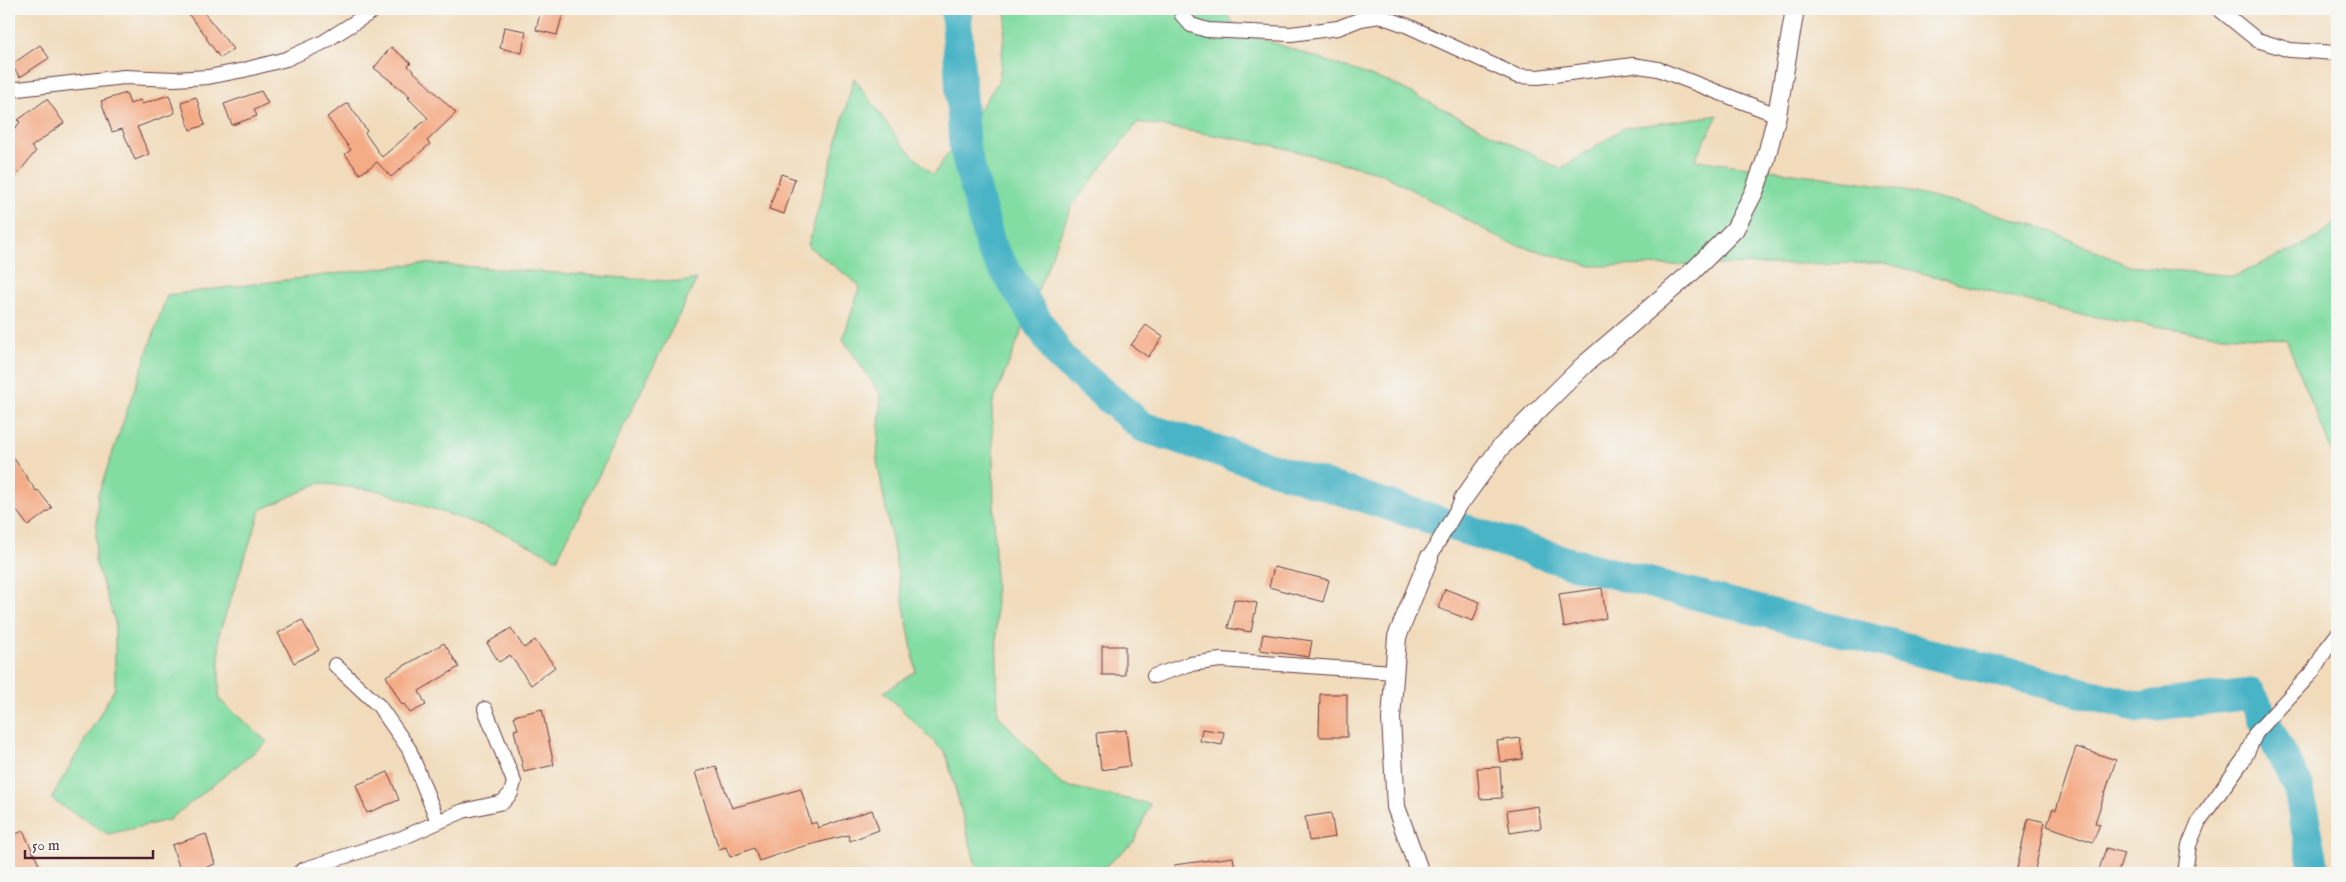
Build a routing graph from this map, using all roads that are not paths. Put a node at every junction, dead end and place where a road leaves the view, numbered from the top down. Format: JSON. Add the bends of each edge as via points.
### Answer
{"nodes":[{"id":1,"x":376,"y":9,"type":"edge"},
{"id":2,"x":1182,"y":9,"type":"edge"},
{"id":3,"x":1795,"y":9,"type":"edge"},
{"id":4,"x":2219,"y":9,"type":"edge"},
{"id":5,"x":2337,"y":53,"type":"edge"},
{"id":6,"x":9,"y":90,"type":"edge"},
{"id":7,"x":1777,"y":115,"type":"junction"},
{"id":8,"x":1463,"y":499,"type":"joint"},
{"id":9,"x":1429,"y":558,"type":"joint"},
{"id":10,"x":2337,"y":636,"type":"edge"},
{"id":11,"x":335,"y":665,"type":"dead end"},
{"id":12,"x":1393,"y":672,"type":"junction"},
{"id":13,"x":1154,"y":676,"type":"dead end"},
{"id":14,"x":485,"y":709,"type":"dead end"},
{"id":15,"x":438,"y":822,"type":"junction"},
{"id":16,"x":299,"y":873,"type":"edge"},
{"id":17,"x":1420,"y":873,"type":"edge"},
{"id":18,"x":2185,"y":873,"type":"edge"}],
"edges":[{"from":1,"to":6,"type":"street","via":[[322,43],[286,59],[244,70],[208,77],[124,77]]},
{"from":2,"to":7,"type":"street","via":[[1182,15],[1191,25],[1206,30],[1291,34],[1338,28],[1380,16],[1517,76],[1538,77],[1633,65],[1658,70]]},
{"from":3,"to":7,"type":"street"},
{"from":4,"to":5,"type":"street","via":[[2257,40],[2290,50]]},
{"from":7,"to":8,"type":"street","via":[[1754,192],[1735,229],[1693,271],[1584,365],[1500,448]]},
{"from":8,"to":9,"type":"street"},
{"from":9,"to":12,"type":"street","via":[[1398,637]]},
{"from":10,"to":18,"type":"street","via":[[2314,670],[2256,733],[2244,759],[2199,821],[2189,845]]},
{"from":11,"to":15,"type":"street","via":[[379,706],[409,749]]},
{"from":12,"to":13,"type":"street","via":[[1221,660],[1190,664]]},
{"from":12,"to":17,"type":"street","via":[[1391,719],[1396,807]]},
{"from":14,"to":15,"type":"street","via":[[514,782],[511,793],[503,802],[463,811]]},
{"from":15,"to":16,"type":"street","via":[[402,838],[305,868]]}]}
